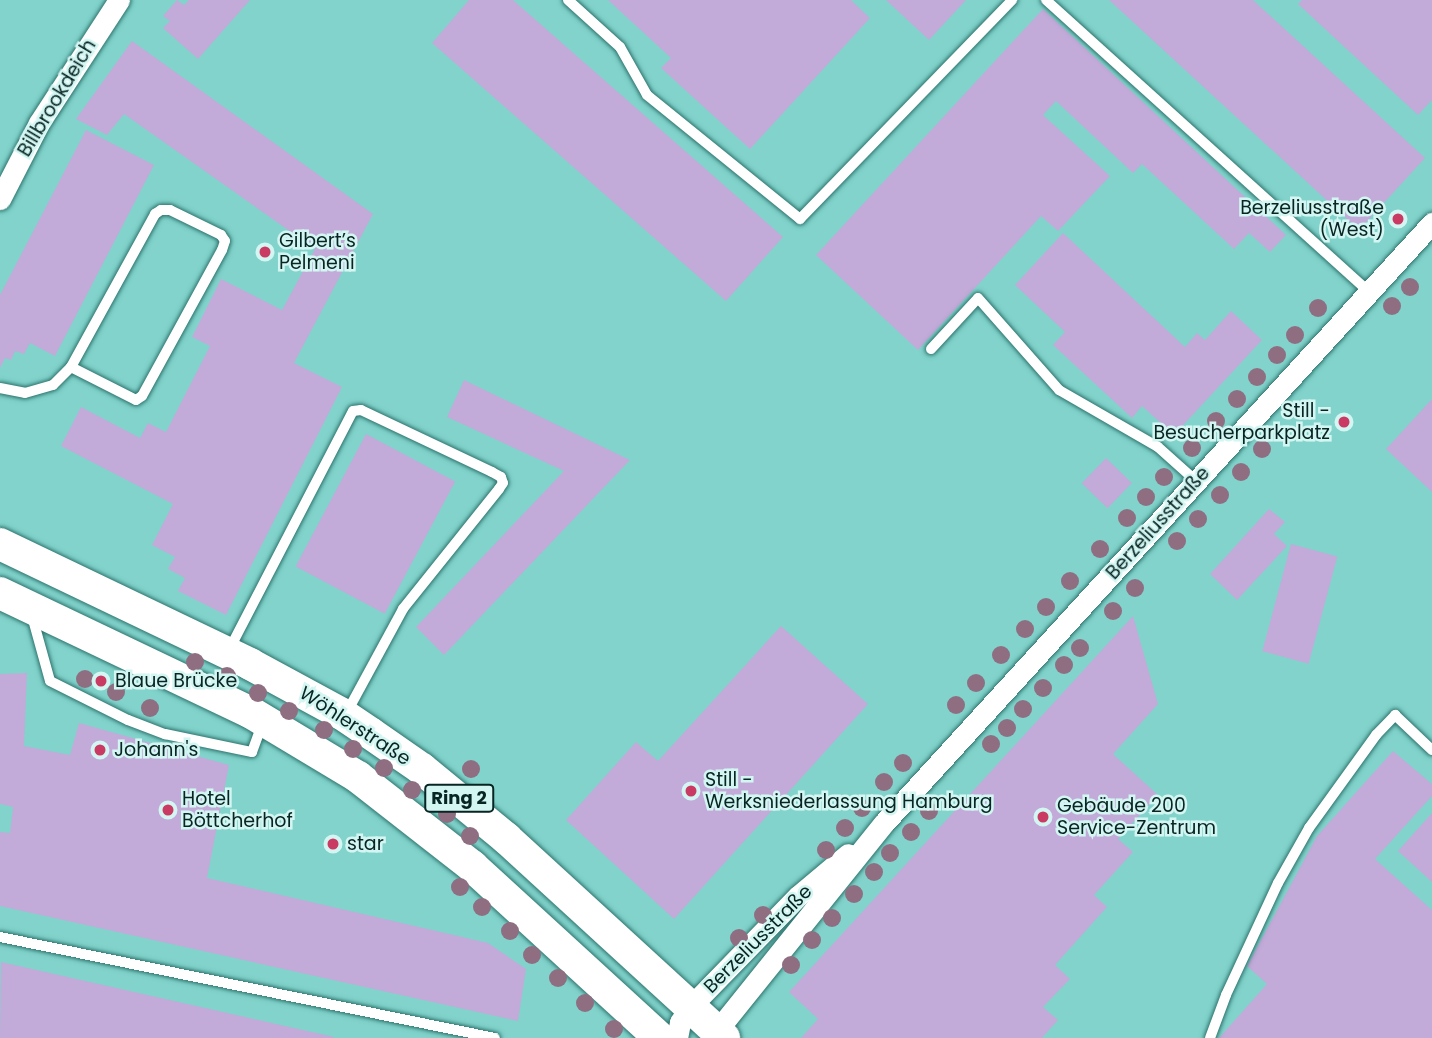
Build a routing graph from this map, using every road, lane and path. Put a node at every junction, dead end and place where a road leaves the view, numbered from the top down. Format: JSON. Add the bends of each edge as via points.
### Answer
{"nodes":[{"id":1,"x":119,"y":0,"type":"edge"},
{"id":2,"x":568,"y":0,"type":"edge"},
{"id":3,"x":1012,"y":0,"type":"edge"},
{"id":4,"x":1046,"y":0,"type":"edge"},
{"id":5,"x":0,"y":199,"type":"edge"},
{"id":6,"x":1432,"y":223,"type":"edge"},
{"id":7,"x":1369,"y":292,"type":"junction"},
{"id":8,"x":931,"y":349,"type":"dead end"},
{"id":9,"x":71,"y":367,"type":"junction"},
{"id":10,"x":0,"y":388,"type":"edge"},
{"id":11,"x":1196,"y":481,"type":"junction"},
{"id":12,"x":0,"y":544,"type":"edge"},
{"id":13,"x":0,"y":593,"type":"edge"},
{"id":14,"x":30,"y":607,"type":"junction"},
{"id":15,"x":228,"y":653,"type":"junction"},
{"id":16,"x":345,"y":716,"type":"junction"},
{"id":17,"x":264,"y":719,"type":"junction"},
{"id":18,"x":1432,"y":750,"type":"edge"},
{"id":19,"x":884,"y":823,"type":"junction"},
{"id":20,"x":0,"y":937,"type":"edge"},
{"id":21,"x":690,"y":1007,"type":"junction"},
{"id":22,"x":717,"y":1036,"type":"edge"},
{"id":23,"x":495,"y":1038,"type":"edge"},
{"id":24,"x":660,"y":1038,"type":"edge"},
{"id":25,"x":677,"y":1038,"type":"edge"},
{"id":26,"x":1210,"y":1038,"type":"edge"}],
"edges":[{"from":1,"to":5,"type":"street","name":"Billbrookdeich","via":[[39,122]]},
{"from":2,"to":3,"type":"lane","via":[[620,47],[647,95],[800,219]]},
{"from":4,"to":7,"type":"lane"},
{"from":6,"to":7,"type":"street","name":"Berzeliusstraße"},
{"from":7,"to":11,"type":"street","name":"Berzeliusstraße"},
{"from":8,"to":11,"type":"lane","via":[[978,298],[1059,390],[1158,447]]},
{"from":9,"to":9,"type":"lane","via":[[155,214],[170,210],[221,235],[225,241],[222,250],[142,396],[136,400]]},
{"from":9,"to":10,"type":"lane","via":[[52,385],[25,393]]},
{"from":11,"to":19,"type":"street","name":"Berzeliusstraße"},
{"from":12,"to":15,"type":"main road","name":"Wöhlerstraße","number":"Ring 2"},
{"from":13,"to":14,"type":"main road","number":"Ring 2"},
{"from":14,"to":17,"type":"main road","number":"Ring 2"},
{"from":14,"to":17,"type":"lane","via":[[50,681],[128,720],[165,734],[253,752]]},
{"from":15,"to":16,"type":"main road","name":"Wöhlerstraße","number":"Ring 2"},
{"from":15,"to":16,"type":"lane","via":[[353,411],[361,410],[501,477],[499,489],[403,609]]},
{"from":16,"to":21,"type":"main road","name":"Wöhlerstraße","number":"Ring 2","via":[[474,811]]},
{"from":17,"to":24,"type":"main road","number":"Ring 2","via":[[358,776],[436,835]]},
{"from":18,"to":26,"type":"lane","via":[[1395,715],[1376,735],[1309,828],[1278,883]]},
{"from":19,"to":21,"type":"street","name":"Berzeliusstraße","via":[[798,896]]},
{"from":19,"to":22,"type":"street","name":"Berzeliusstraße"},
{"from":20,"to":23,"type":"lane"},
{"from":21,"to":22,"type":"main road","name":"Wöhlerstraße","number":"Ring 2"},
{"from":21,"to":25,"type":"street","name":"Berzeliusstraße"}]}
